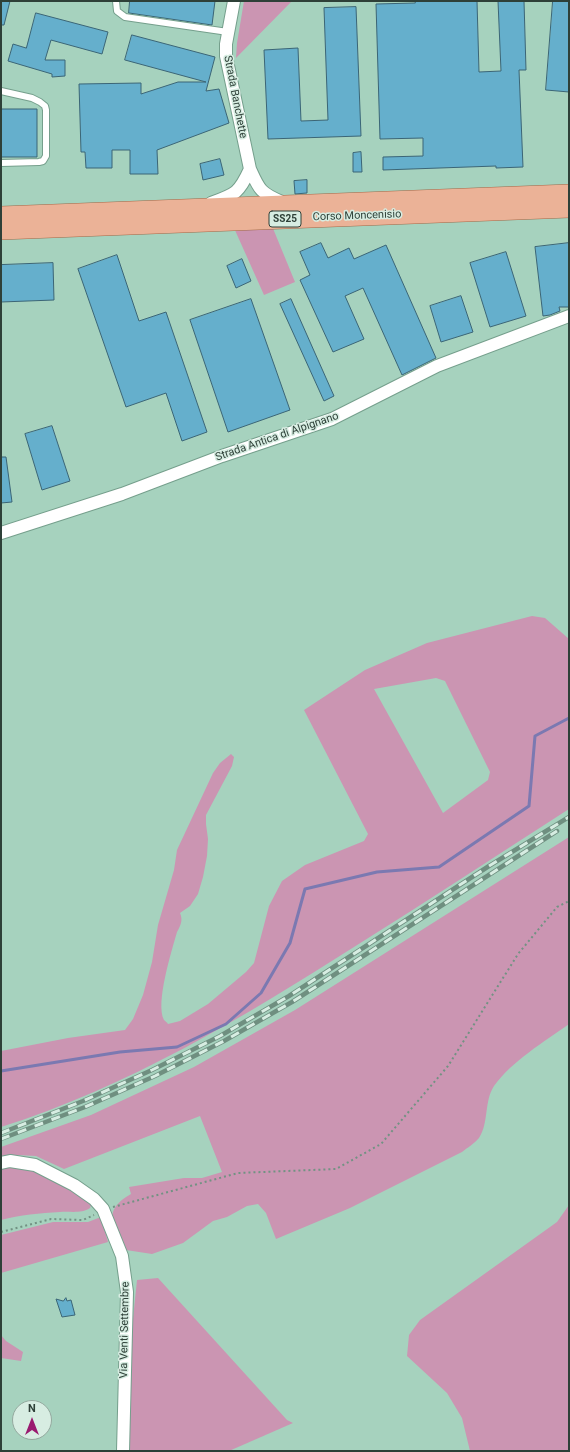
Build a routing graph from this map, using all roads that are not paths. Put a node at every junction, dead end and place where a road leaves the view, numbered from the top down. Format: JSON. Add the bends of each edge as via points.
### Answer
{"nodes":[{"id":1,"x":116,"y":1,"type":"edge"},
{"id":2,"x":234,"y":1,"type":"edge"},
{"id":3,"x":228,"y":32,"type":"junction"},
{"id":4,"x":1,"y":91,"type":"edge"},
{"id":5,"x":1,"y":163,"type":"edge"},
{"id":6,"x":250,"y":169,"type":"junction"},
{"id":7,"x":569,"y":194,"type":"edge"},
{"id":8,"x":289,"y":205,"type":"junction"},
{"id":9,"x":569,"y":208,"type":"edge"},
{"id":10,"x":193,"y":209,"type":"junction"},
{"id":11,"x":1,"y":216,"type":"edge"},
{"id":12,"x":1,"y":230,"type":"edge"},
{"id":13,"x":569,"y":316,"type":"edge"},
{"id":14,"x":1,"y":533,"type":"edge"},
{"id":15,"x":5,"y":1162,"type":"edge"},
{"id":16,"x":123,"y":1451,"type":"edge"}],
"edges":[{"from":1,"to":3,"type":"lane","via":[[116,11],[125,16]]},
{"from":2,"to":3,"type":"street","name":"Strada Banchette"},
{"from":3,"to":6,"type":"street","name":"Strada Banchette","via":[[228,69]]},
{"from":4,"to":5,"type":"lane","via":[[32,98],[40,102],[46,110],[46,156],[43,160]]},
{"from":6,"to":8,"type":"street","name":"Strada Banchette","via":[[262,192]]},
{"from":6,"to":10,"type":"street","via":[[242,186],[230,197]]},
{"from":7,"to":8,"type":"main road","name":"Corso Moncenisio","number":"SS25"},
{"from":8,"to":10,"type":"main road","name":"Corso Moncenisio","number":"SS25"},
{"from":9,"to":12,"type":"main road","name":"Corso Moncenisio","number":"SS25"},
{"from":10,"to":11,"type":"main road","name":"Corso Moncenisio","number":"SS25"},
{"from":13,"to":14,"type":"street","name":"Strada Antica di Alpignano","via":[[437,366],[332,419],[222,456],[122,494]]},
{"from":15,"to":16,"type":"street","name":"Via Venti Settembre","via":[[34,1165],[74,1185],[104,1209],[122,1256],[127,1292]]}]}
